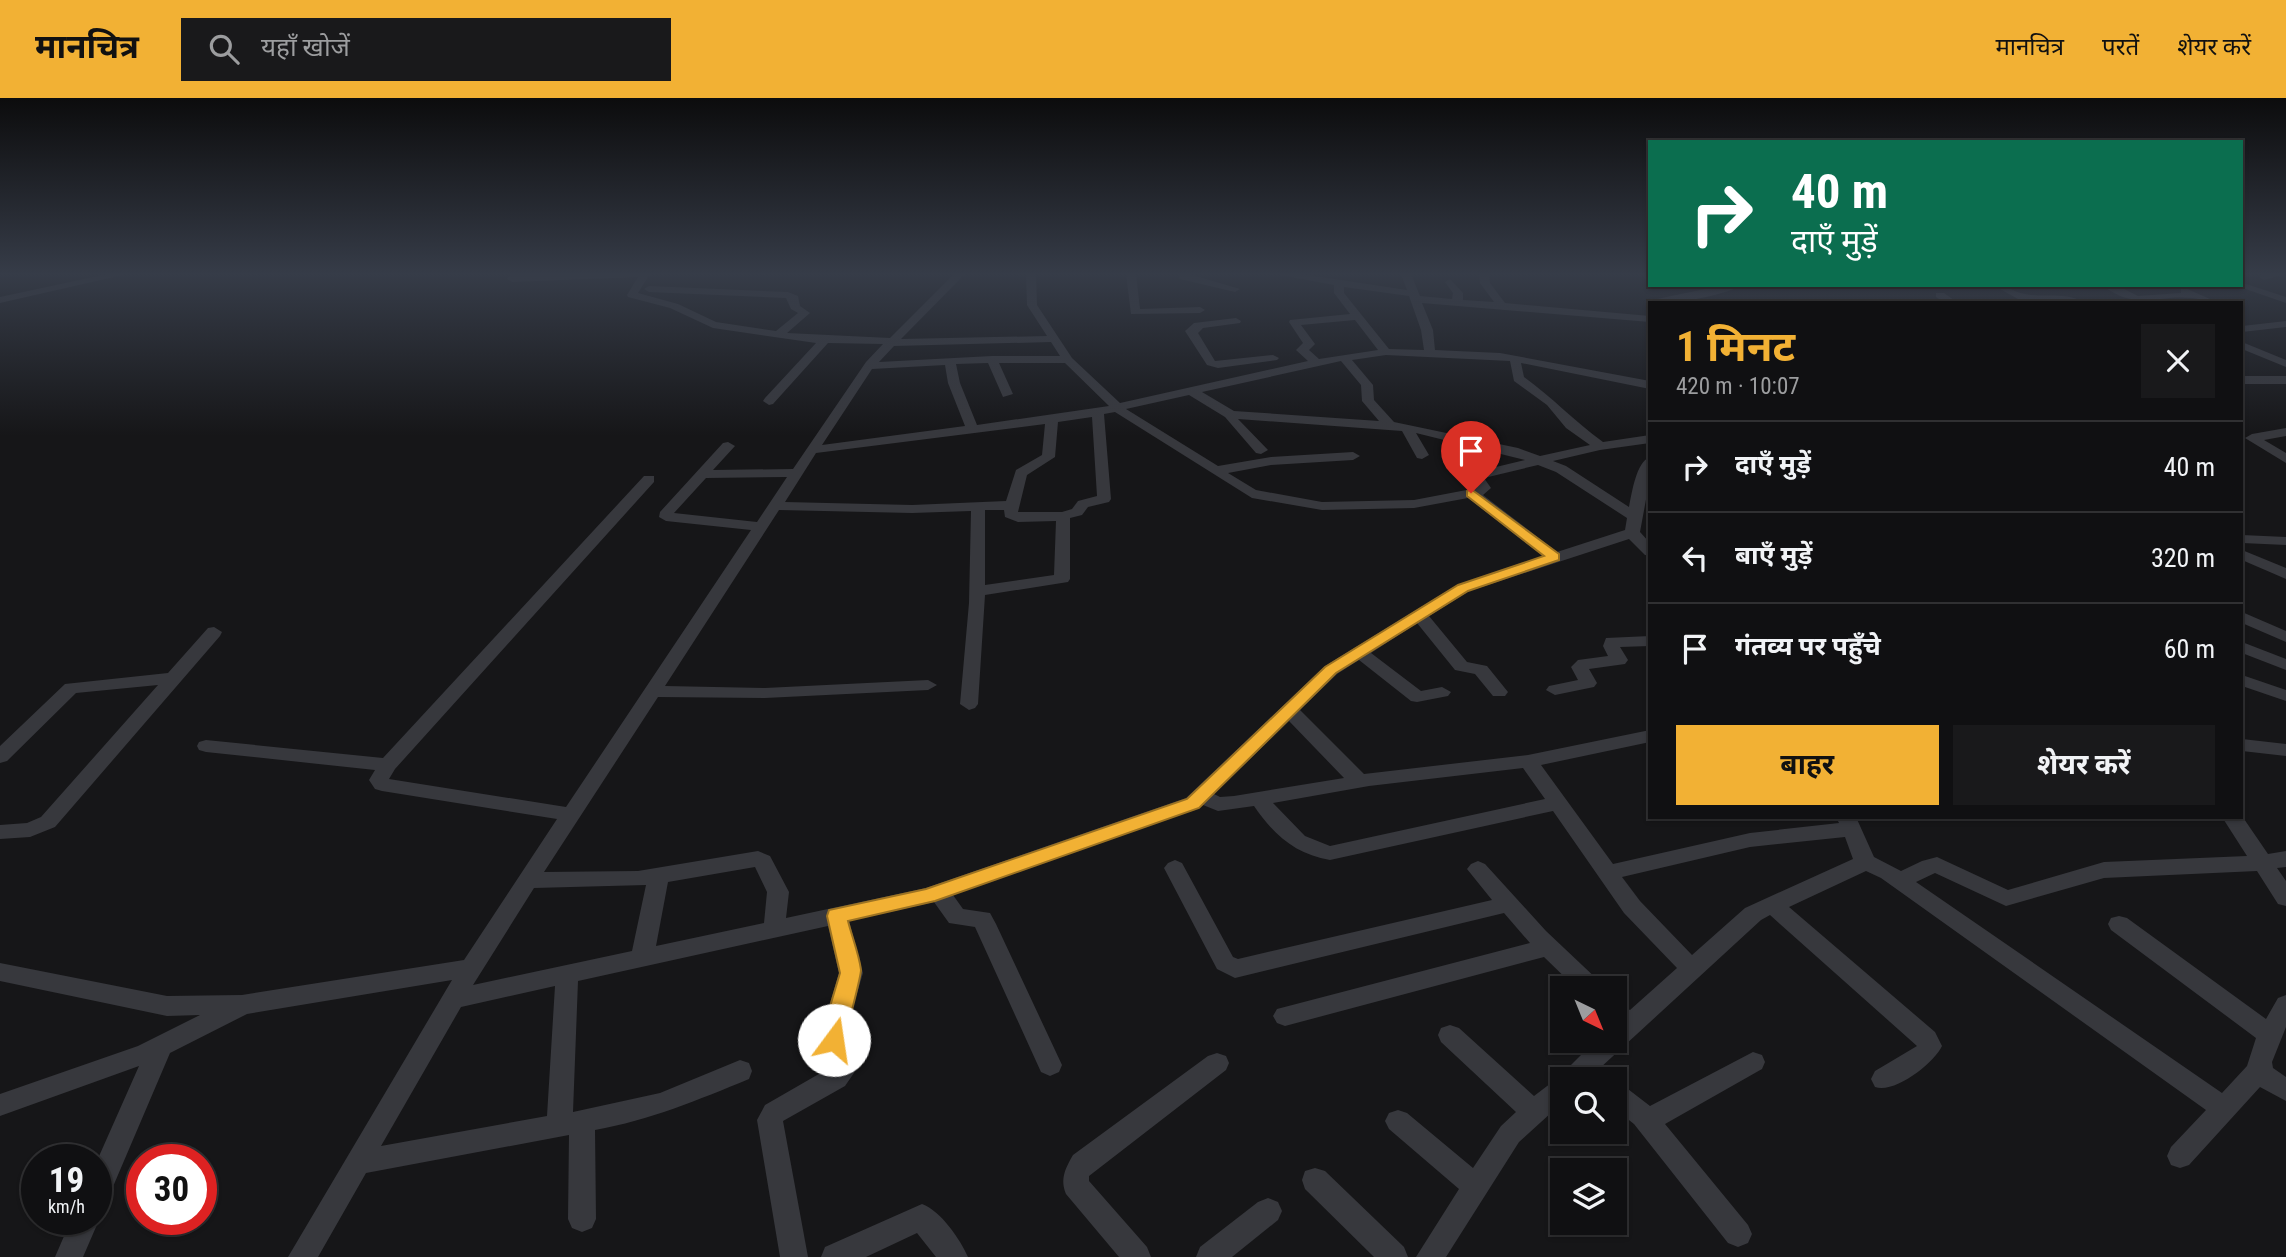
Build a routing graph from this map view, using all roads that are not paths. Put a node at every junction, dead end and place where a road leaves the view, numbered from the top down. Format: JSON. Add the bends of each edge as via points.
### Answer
{"nodes":[{"id":1,"x":733,"y":328,"type":"edge"},
{"id":2,"x":786,"y":328,"type":"edge"},
{"id":3,"x":907,"y":328,"type":"edge"},
{"id":4,"x":1046,"y":328,"type":"edge"},
{"id":5,"x":1197,"y":328,"type":"edge"},
{"id":6,"x":1298,"y":328,"type":"edge"},
{"id":7,"x":1367,"y":328,"type":"edge"},
{"id":8,"x":1426,"y":328,"type":"edge"},
{"id":9,"x":778,"y":335,"type":"junction"},
{"id":10,"x":1053,"y":339,"type":"junction"},
{"id":11,"x":822,"y":340,"type":"junction"},
{"id":12,"x":892,"y":342,"type":"junction"},
{"id":13,"x":2243,"y":345,"type":"edge"},
{"id":14,"x":1283,"y":347,"type":"dead end"},
{"id":15,"x":1387,"y":352,"type":"junction"},
{"id":16,"x":1430,"y":352,"type":"junction"},
{"id":17,"x":1273,"y":358,"type":"junction"},
{"id":18,"x":1345,"y":358,"type":"junction"},
{"id":19,"x":992,"y":359,"type":"junction"},
{"id":20,"x":1516,"y":359,"type":"junction"},
{"id":21,"x":1068,"y":360,"type":"junction"},
{"id":22,"x":950,"y":361,"type":"junction"},
{"id":23,"x":1317,"y":363,"type":"junction"},
{"id":24,"x":2286,"y":364,"type":"edge"},
{"id":25,"x":869,"y":366,"type":"junction"},
{"id":26,"x":1287,"y":370,"type":"junction"},
{"id":27,"x":2243,"y":380,"type":"edge"},
{"id":28,"x":2286,"y":380,"type":"edge"},
{"id":29,"x":1648,"y":384,"type":"edge"},
{"id":30,"x":1192,"y":392,"type":"junction"},
{"id":31,"x":1007,"y":394,"type":"dead end"},
{"id":32,"x":769,"y":401,"type":"dead end"},
{"id":33,"x":1118,"y":409,"type":"junction"},
{"id":34,"x":1098,"y":413,"type":"junction"},
{"id":35,"x":1231,"y":415,"type":"junction"},
{"id":36,"x":1052,"y":420,"type":"junction"},
{"id":37,"x":1389,"y":425,"type":"junction"},
{"id":38,"x":1406,"y":427,"type":"junction"},
{"id":39,"x":973,"y":430,"type":"junction"},
{"id":40,"x":2286,"y":433,"type":"edge"},
{"id":41,"x":2245,"y":435,"type":"edge"},
{"id":42,"x":1648,"y":439,"type":"edge"},
{"id":43,"x":728,"y":446,"type":"dead end"},
{"id":44,"x":1600,"y":446,"type":"junction"},
{"id":45,"x":812,"y":450,"type":"junction"},
{"id":46,"x":1261,"y":450,"type":"dead end"},
{"id":47,"x":1422,"y":455,"type":"dead end"},
{"id":48,"x":1353,"y":456,"type":"dead end"},
{"id":49,"x":2286,"y":459,"type":"edge"},
{"id":50,"x":1542,"y":460,"type":"junction"},
{"id":51,"x":1648,"y":466,"type":"edge"},
{"id":52,"x":1215,"y":471,"type":"junction"},
{"id":53,"x":797,"y":473,"type":"junction"},
{"id":54,"x":702,"y":474,"type":"junction"},
{"id":55,"x":649,"y":479,"type":"dead end"},
{"id":56,"x":1471,"y":493,"type":"junction"},
{"id":57,"x":1012,"y":505,"type":"junction"},
{"id":58,"x":775,"y":506,"type":"junction"},
{"id":59,"x":978,"y":507,"type":"junction"},
{"id":60,"x":1063,"y":516,"type":"junction"},
{"id":61,"x":1634,"y":525,"type":"junction"},
{"id":62,"x":761,"y":527,"type":"junction"},
{"id":63,"x":2243,"y":539,"type":"edge"},
{"id":64,"x":2286,"y":541,"type":"edge"},
{"id":65,"x":1648,"y":549,"type":"edge"},
{"id":66,"x":2243,"y":554,"type":"edge"},
{"id":67,"x":1554,"y":557,"type":"junction"},
{"id":68,"x":2286,"y":574,"type":"edge"},
{"id":69,"x":977,"y":591,"type":"junction"},
{"id":70,"x":1419,"y":615,"type":"junction"},
{"id":71,"x":2243,"y":617,"type":"edge"},
{"id":72,"x":215,"y":632,"type":"dead end"},
{"id":73,"x":2286,"y":637,"type":"edge"},
{"id":74,"x":1648,"y":641,"type":"edge"},
{"id":75,"x":2243,"y":647,"type":"edge"},
{"id":76,"x":1358,"y":653,"type":"junction"},
{"id":77,"x":2286,"y":665,"type":"edge"},
{"id":78,"x":175,"y":678,"type":"junction"},
{"id":79,"x":2243,"y":680,"type":"edge"},
{"id":80,"x":928,"y":685,"type":"dead end"},
{"id":81,"x":1555,"y":690,"type":"dead end"},
{"id":82,"x":653,"y":691,"type":"junction"},
{"id":83,"x":1442,"y":692,"type":"dead end"},
{"id":84,"x":1499,"y":692,"type":"dead end"},
{"id":85,"x":2286,"y":696,"type":"edge"},
{"id":86,"x":969,"y":704,"type":"dead end"},
{"id":87,"x":1289,"y":709,"type":"junction"},
{"id":88,"x":1648,"y":736,"type":"edge"},
{"id":89,"x":2243,"y":745,"type":"edge"},
{"id":90,"x":206,"y":746,"type":"dead end"},
{"id":91,"x":2286,"y":750,"type":"edge"},
{"id":92,"x":0,"y":757,"type":"edge"},
{"id":93,"x":1528,"y":761,"type":"junction"},
{"id":94,"x":388,"y":765,"type":"junction"},
{"id":95,"x":1359,"y":781,"type":"junction"},
{"id":96,"x":1199,"y":795,"type":"junction"},
{"id":97,"x":1259,"y":798,"type":"junction"},
{"id":98,"x":1558,"y":803,"type":"junction"},
{"id":99,"x":572,"y":815,"type":"junction"},
{"id":100,"x":2233,"y":819,"type":"edge"},
{"id":101,"x":1849,"y":823,"type":"edge"},
{"id":102,"x":0,"y":832,"type":"edge"},
{"id":103,"x":2286,"y":859,"type":"edge"},
{"id":104,"x":1863,"y":860,"type":"junction"},
{"id":105,"x":2263,"y":863,"type":"junction"},
{"id":106,"x":1175,"y":868,"type":"dead end"},
{"id":107,"x":1478,"y":869,"type":"dead end"},
{"id":108,"x":1607,"y":873,"type":"junction"},
{"id":109,"x":657,"y":877,"type":"junction"},
{"id":110,"x":529,"y":880,"type":"junction"},
{"id":111,"x":1900,"y":881,"type":"junction"},
{"id":112,"x":939,"y":892,"type":"junction"},
{"id":113,"x":2286,"y":898,"type":"edge"},
{"id":114,"x":1508,"y":904,"type":"junction"},
{"id":115,"x":1773,"y":905,"type":"junction"},
{"id":116,"x":836,"y":916,"type":"junction"},
{"id":117,"x":2119,"y":924,"type":"dead end"},
{"id":118,"x":774,"y":929,"type":"junction"},
{"id":119,"x":1547,"y":947,"type":"junction"},
{"id":120,"x":642,"y":958,"type":"junction"},
{"id":121,"x":471,"y":968,"type":"junction"},
{"id":122,"x":1692,"y":969,"type":"junction"},
{"id":123,"x":0,"y":972,"type":"edge"},
{"id":124,"x":567,"y":974,"type":"junction"},
{"id":125,"x":1578,"y":976,"type":"edge"},
{"id":126,"x":453,"y":999,"type":"junction"},
{"id":127,"x":242,"y":1005,"type":"junction"},
{"id":128,"x":2286,"y":1005,"type":"edge"},
{"id":129,"x":1285,"y":1016,"type":"dead end"},
{"id":130,"x":1628,"y":1021,"type":"edge"},
{"id":131,"x":1450,"y":1035,"type":"dead end"},
{"id":132,"x":2270,"y":1035,"type":"junction"},
{"id":133,"x":160,"y":1047,"type":"junction"},
{"id":134,"x":1753,"y":1062,"type":"dead end"},
{"id":135,"x":1217,"y":1063,"type":"dead end"},
{"id":136,"x":1050,"y":1065,"type":"dead end"},
{"id":137,"x":2260,"y":1070,"type":"junction"},
{"id":138,"x":740,"y":1071,"type":"dead end"},
{"id":139,"x":1884,"y":1079,"type":"dead end"},
{"id":140,"x":2286,"y":1090,"type":"edge"},
{"id":141,"x":1550,"y":1100,"type":"edge"},
{"id":142,"x":1627,"y":1104,"type":"edge"},
{"id":143,"x":0,"y":1105,"type":"edge"},
{"id":144,"x":2224,"y":1109,"type":"junction"},
{"id":145,"x":1534,"y":1112,"type":"junction"},
{"id":146,"x":1398,"y":1121,"type":"dead end"},
{"id":147,"x":1647,"y":1121,"type":"junction"},
{"id":148,"x":570,"y":1124,"type":"junction"},
{"id":149,"x":2180,"y":1156,"type":"dead end"},
{"id":150,"x":112,"y":1157,"type":"edge"},
{"id":151,"x":358,"y":1162,"type":"junction"},
{"id":152,"x":1315,"y":1180,"type":"dead end"},
{"id":153,"x":1476,"y":1187,"type":"junction"},
{"id":154,"x":1268,"y":1212,"type":"dead end"},
{"id":155,"x":582,"y":1219,"type":"dead end"},
{"id":156,"x":1738,"y":1234,"type":"dead end"},
{"id":157,"x":79,"y":1235,"type":"edge"},
{"id":158,"x":69,"y":1257,"type":"edge"},
{"id":159,"x":303,"y":1257,"type":"edge"},
{"id":160,"x":794,"y":1257,"type":"edge"},
{"id":161,"x":835,"y":1257,"type":"edge"},
{"id":162,"x":954,"y":1257,"type":"edge"},
{"id":163,"x":1138,"y":1257,"type":"edge"},
{"id":164,"x":1210,"y":1257,"type":"edge"},
{"id":165,"x":1394,"y":1257,"type":"edge"},
{"id":166,"x":1430,"y":1257,"type":"edge"}],
"edges":[{"from":1,"to":9,"type":"street"},
{"from":2,"to":9,"type":"street"},
{"from":3,"to":12,"type":"street"},
{"from":4,"to":10,"type":"street"},
{"from":5,"to":17,"type":"street","via":[[1191,331],[1211,363]]},
{"from":6,"to":23,"type":"street","via":[[1309,344],[1302,351]]},
{"from":7,"to":15,"type":"street"},
{"from":8,"to":16,"type":"street"},
{"from":9,"to":11,"type":"street"},
{"from":10,"to":12,"type":"street"},
{"from":10,"to":21,"type":"street"},
{"from":11,"to":12,"type":"street"},
{"from":11,"to":32,"type":"street"},
{"from":12,"to":25,"type":"street"},
{"from":13,"to":24,"type":"street"},
{"from":14,"to":17,"type":"street","via":[[1267,351]]},
{"from":15,"to":16,"type":"street"},
{"from":15,"to":18,"type":"street"},
{"from":16,"to":20,"type":"street"},
{"from":17,"to":26,"type":"street"},
{"from":18,"to":23,"type":"street"},
{"from":18,"to":37,"type":"street","via":[[1367,385],[1368,401]]},
{"from":19,"to":21,"type":"street"},
{"from":19,"to":22,"type":"street"},
{"from":19,"to":31,"type":"street"},
{"from":20,"to":29,"type":"street"},
{"from":20,"to":44,"type":"street","via":[[1518,378]]},
{"from":21,"to":33,"type":"street"},
{"from":22,"to":25,"type":"street"},
{"from":22,"to":39,"type":"street"},
{"from":23,"to":26,"type":"street"},
{"from":25,"to":45,"type":"street"},
{"from":26,"to":30,"type":"street"},
{"from":27,"to":28,"type":"street"},
{"from":30,"to":33,"type":"street"},
{"from":30,"to":35,"type":"street"},
{"from":33,"to":34,"type":"street"},
{"from":33,"to":52,"type":"street"},
{"from":34,"to":36,"type":"street"},
{"from":34,"to":60,"type":"street","via":[[1104,499]]},
{"from":35,"to":37,"type":"street"},
{"from":35,"to":46,"type":"street"},
{"from":36,"to":39,"type":"street"},
{"from":36,"to":57,"type":"street","via":[[1048,457],[1021,473]]},
{"from":37,"to":38,"type":"street"},
{"from":38,"to":47,"type":"street"},
{"from":38,"to":50,"type":"street"},
{"from":39,"to":45,"type":"street"},
{"from":40,"to":41,"type":"street"},
{"from":41,"to":49,"type":"street"},
{"from":42,"to":44,"type":"street"},
{"from":43,"to":54,"type":"street"},
{"from":44,"to":50,"type":"street"},
{"from":45,"to":53,"type":"street"},
{"from":48,"to":52,"type":"street","via":[[1271,461]]},
{"from":50,"to":56,"type":"street","via":[[1478,475],[1484,488]]},
{"from":50,"to":61,"type":"street"},
{"from":51,"to":61,"type":"street"},
{"from":52,"to":56,"type":"street","via":[[1252,494],[1322,506],[1414,504]]},
{"from":53,"to":54,"type":"street"},
{"from":53,"to":58,"type":"street"},
{"from":54,"to":62,"type":"street","via":[[666,517]]},
{"from":55,"to":94,"type":"street"},
{"from":56,"to":67,"type":"street"},
{"from":57,"to":59,"type":"street"},
{"from":57,"to":60,"type":"street","via":[[1010,514],[1018,518]]},
{"from":58,"to":59,"type":"street"},
{"from":58,"to":62,"type":"street"},
{"from":59,"to":69,"type":"street"},
{"from":60,"to":69,"type":"street","via":[[1062,579]]},
{"from":61,"to":65,"type":"street"},
{"from":61,"to":67,"type":"street"},
{"from":62,"to":82,"type":"street"},
{"from":63,"to":64,"type":"street"},
{"from":66,"to":68,"type":"street"},
{"from":67,"to":70,"type":"street","via":[[1463,588]]},
{"from":69,"to":86,"type":"street"},
{"from":70,"to":76,"type":"street"},
{"from":70,"to":84,"type":"street","via":[[1461,666],[1481,670]]},
{"from":71,"to":73,"type":"street"},
{"from":72,"to":78,"type":"street"},
{"from":74,"to":81,"type":"street","via":[[1612,642],[1619,660],[1584,664],[1580,667],[1588,683]]},
{"from":75,"to":77,"type":"street"},
{"from":76,"to":83,"type":"street","via":[[1418,697]]},
{"from":76,"to":87,"type":"street","via":[[1331,670]]},
{"from":78,"to":92,"type":"street","via":[[71,688]]},
{"from":78,"to":102,"type":"street","via":[[48,822],[30,830]]},
{"from":79,"to":85,"type":"street"},
{"from":80,"to":82,"type":"street","via":[[765,694]]},
{"from":82,"to":99,"type":"street"},
{"from":87,"to":95,"type":"street"},
{"from":87,"to":96,"type":"street"},
{"from":88,"to":93,"type":"street"},
{"from":89,"to":91,"type":"street"},
{"from":90,"to":94,"type":"street"},
{"from":93,"to":95,"type":"street"},
{"from":93,"to":98,"type":"street"},
{"from":94,"to":99,"type":"street","via":[[380,775],[383,784]]},
{"from":95,"to":97,"type":"street"},
{"from":96,"to":97,"type":"street","via":[[1218,804]]},
{"from":96,"to":112,"type":"street","via":[[1193,803]]},
{"from":97,"to":98,"type":"street","via":[[1280,829],[1315,850],[1331,853]]},
{"from":98,"to":108,"type":"street"},
{"from":99,"to":110,"type":"street"},
{"from":100,"to":105,"type":"street"},
{"from":101,"to":104,"type":"street"},
{"from":101,"to":108,"type":"street","via":[[1750,839]]},
{"from":103,"to":105,"type":"street"},
{"from":104,"to":111,"type":"street"},
{"from":104,"to":115,"type":"street","via":[[1858,868]]},
{"from":105,"to":111,"type":"street","via":[[2106,870],[2006,898],[1937,865]]},
{"from":105,"to":113,"type":"street"},
{"from":106,"to":114,"type":"street","via":[[1225,963],[1235,969]]},
{"from":107,"to":114,"type":"street"},
{"from":108,"to":122,"type":"street","via":[[1639,916]]},
{"from":109,"to":110,"type":"street"},
{"from":109,"to":118,"type":"street","via":[[763,861],[778,892]]},
{"from":109,"to":120,"type":"street"},
{"from":110,"to":121,"type":"street"},
{"from":111,"to":144,"type":"street"},
{"from":112,"to":116,"type":"street"},
{"from":112,"to":136,"type":"street","via":[[957,917],[982,919]]},
{"from":114,"to":119,"type":"street"},
{"from":115,"to":122,"type":"street","via":[[1746,920]]},
{"from":115,"to":139,"type":"street","via":[[1926,1039],[1927,1052]]},
{"from":116,"to":118,"type":"street"},
{"from":116,"to":160,"type":"street","via":[[851,973],[834,1030],[844,1070],[774,1113],[770,1120]]},
{"from":117,"to":132,"type":"street"},
{"from":118,"to":120,"type":"street"},
{"from":119,"to":125,"type":"street"},
{"from":119,"to":129,"type":"street"},
{"from":120,"to":124,"type":"street"},
{"from":121,"to":126,"type":"street"},
{"from":121,"to":127,"type":"street"},
{"from":122,"to":130,"type":"street"},
{"from":123,"to":127,"type":"street","via":[[167,1006]]},
{"from":124,"to":126,"type":"street"},
{"from":124,"to":148,"type":"street"},
{"from":126,"to":151,"type":"street"},
{"from":127,"to":133,"type":"street"},
{"from":128,"to":132,"type":"street"},
{"from":131,"to":145,"type":"street"},
{"from":132,"to":137,"type":"street","via":[[2258,1060]]},
{"from":133,"to":143,"type":"street"},
{"from":133,"to":150,"type":"street"},
{"from":134,"to":147,"type":"street"},
{"from":135,"to":163,"type":"street","via":[[1082,1164],[1076,1175],[1076,1185]]},
{"from":137,"to":140,"type":"street"},
{"from":137,"to":144,"type":"street"},
{"from":138,"to":148,"type":"street","via":[[633,1112]]},
{"from":141,"to":145,"type":"street"},
{"from":142,"to":147,"type":"street"},
{"from":144,"to":149,"type":"street"},
{"from":145,"to":153,"type":"street","via":[[1510,1134]]},
{"from":146,"to":153,"type":"street"},
{"from":147,"to":156,"type":"street"},
{"from":148,"to":151,"type":"street"},
{"from":148,"to":155,"type":"street"},
{"from":151,"to":159,"type":"street"},
{"from":152,"to":165,"type":"street"},
{"from":153,"to":166,"type":"street"},
{"from":154,"to":164,"type":"street"},
{"from":157,"to":158,"type":"street"},
{"from":161,"to":162,"type":"street","via":[[922,1217]]}]}
